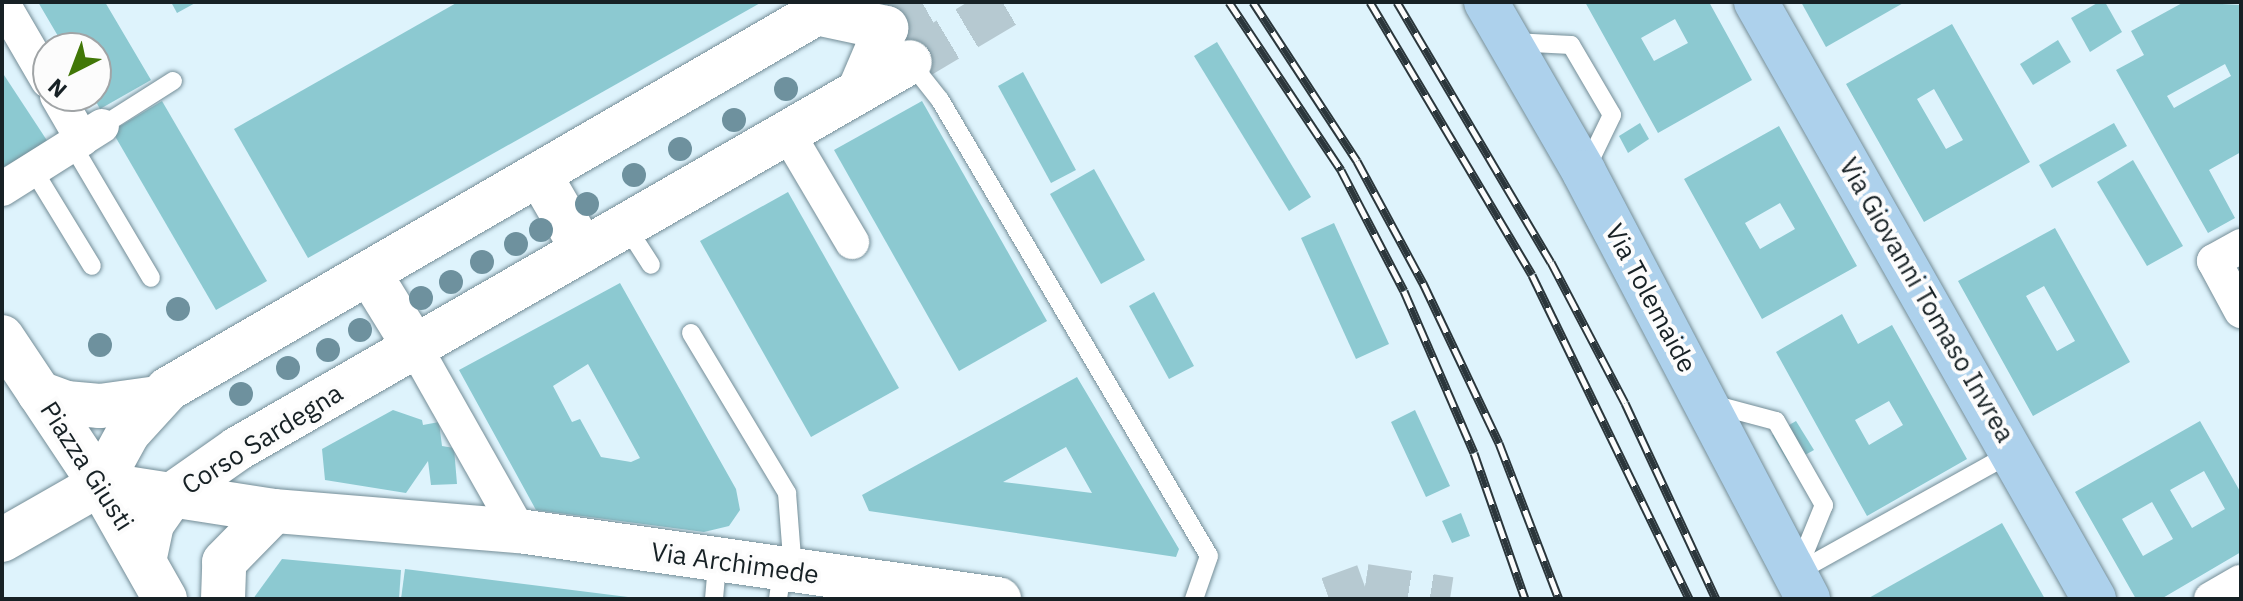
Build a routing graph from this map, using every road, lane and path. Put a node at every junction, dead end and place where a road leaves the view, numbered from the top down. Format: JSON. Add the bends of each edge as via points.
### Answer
{"nodes":[{"id":1,"x":2,"y":2,"type":"edge"},
{"id":2,"x":1486,"y":2,"type":"edge"},
{"id":3,"x":1756,"y":2,"type":"edge"},
{"id":4,"x":826,"y":7,"type":"edge"},
{"id":5,"x":32,"y":54,"type":"edge"},
{"id":6,"x":910,"y":62,"type":"joint"},
{"id":7,"x":173,"y":81,"type":"dead end"},
{"id":8,"x":860,"y":89,"type":"junction"},
{"id":9,"x":68,"y":112,"type":"edge"},
{"id":10,"x":787,"y":132,"type":"junction"},
{"id":11,"x":85,"y":137,"type":"junction"},
{"id":12,"x":34,"y":171,"type":"junction"},
{"id":13,"x":539,"y":174,"type":"junction"},
{"id":14,"x":2,"y":189,"type":"edge"},
{"id":15,"x":626,"y":226,"type":"junction"},
{"id":16,"x":852,"y":242,"type":"dead end"},
{"id":17,"x":2241,"y":246,"type":"edge"},
{"id":18,"x":583,"y":250,"type":"junction"},
{"id":19,"x":651,"y":265,"type":"dead end"},
{"id":20,"x":92,"y":266,"type":"dead end"},
{"id":21,"x":369,"y":273,"type":"junction"},
{"id":22,"x":151,"y":278,"type":"dead end"},
{"id":23,"x":2241,"y":311,"type":"edge"},
{"id":24,"x":691,"y":333,"type":"dead end"},
{"id":25,"x":2,"y":337,"type":"edge"},
{"id":26,"x":416,"y":349,"type":"junction"},
{"id":27,"x":39,"y":393,"type":"junction"},
{"id":28,"x":157,"y":398,"type":"junction"},
{"id":29,"x":2014,"y":451,"type":"junction"},
{"id":30,"x":100,"y":484,"type":"junction"},
{"id":31,"x":173,"y":494,"type":"junction"},
{"id":32,"x":274,"y":511,"type":"junction"},
{"id":33,"x":519,"y":531,"type":"junction"},
{"id":34,"x":2,"y":540,"type":"edge"},
{"id":35,"x":145,"y":557,"type":"junction"},
{"id":36,"x":716,"y":580,"type":"edge"},
{"id":37,"x":784,"y":580,"type":"edge"},
{"id":38,"x":2241,"y":582,"type":"edge"},
{"id":39,"x":1802,"y":586,"type":"edge"},
{"id":40,"x":165,"y":599,"type":"edge"},
{"id":41,"x":223,"y":599,"type":"edge"},
{"id":42,"x":999,"y":599,"type":"edge"},
{"id":43,"x":1194,"y":599,"type":"edge"},
{"id":44,"x":2094,"y":599,"type":"edge"},
{"id":45,"x":2211,"y":599,"type":"edge"}],
"edges":[{"from":1,"to":5,"type":"street"},
{"from":2,"to":39,"type":"main road","name":"Via Tolemaide","via":[[1584,172]]},
{"from":3,"to":29,"type":"main road","name":"Via Giovanni Tomaso Invrea"},
{"from":4,"to":8,"type":"main road","via":[[886,28]]},
{"from":4,"to":13,"type":"main road"},
{"from":6,"to":8,"type":"main road","name":"Corso Sardegna"},
{"from":6,"to":43,"type":"lane","via":[[940,100],[1209,556]]},
{"from":7,"to":11,"type":"lane"},
{"from":8,"to":10,"type":"main road","name":"Corso Sardegna"},
{"from":9,"to":11,"type":"street"},
{"from":10,"to":15,"type":"main road","name":"Corso Sardegna"},
{"from":10,"to":16,"type":"street"},
{"from":11,"to":12,"type":"street"},
{"from":11,"to":22,"type":"lane"},
{"from":12,"to":14,"type":"street"},
{"from":12,"to":20,"type":"lane"},
{"from":13,"to":18,"type":"main road"},
{"from":13,"to":21,"type":"main road"},
{"from":15,"to":18,"type":"main road","name":"Corso Sardegna"},
{"from":15,"to":19,"type":"lane"},
{"from":17,"to":23,"type":"street","via":[[2214,261]]},
{"from":18,"to":26,"type":"main road","name":"Corso Sardegna"},
{"from":21,"to":26,"type":"main road"},
{"from":21,"to":28,"type":"main road"},
{"from":24,"to":37,"type":"lane","via":[[787,493]]},
{"from":25,"to":27,"type":"main road"},
{"from":26,"to":31,"type":"main road","name":"Corso Sardegna","via":[[237,449]]},
{"from":26,"to":33,"type":"street"},
{"from":27,"to":28,"type":"main road","name":"Piazza Giusti","via":[[100,406]]},
{"from":27,"to":30,"type":"main road","name":"Piazza Giusti"},
{"from":28,"to":30,"type":"main road","via":[[128,433]]},
{"from":29,"to":39,"type":"lane"},
{"from":29,"to":44,"type":"main road","name":"Via Giovanni Tomaso Invrea"},
{"from":30,"to":31,"type":"main road","name":"Corso Sardegna"},
{"from":30,"to":34,"type":"main road"},
{"from":30,"to":35,"type":"main road","name":"Piazza Giusti"},
{"from":31,"to":32,"type":"main road","name":"Via Archimede"},
{"from":31,"to":35,"type":"main road","name":"Piazza Giusti","via":[[152,524]]},
{"from":32,"to":33,"type":"main road","name":"Via Archimede"},
{"from":32,"to":41,"type":"main road","via":[[224,562]]},
{"from":33,"to":36,"type":"main road","name":"Via Archimede"},
{"from":35,"to":40,"type":"main road","name":"Piazza Giusti"},
{"from":36,"to":37,"type":"main road","name":"Via Archimede"},
{"from":37,"to":42,"type":"main road","name":"Via Archimede"},
{"from":38,"to":45,"type":"street"}]}
